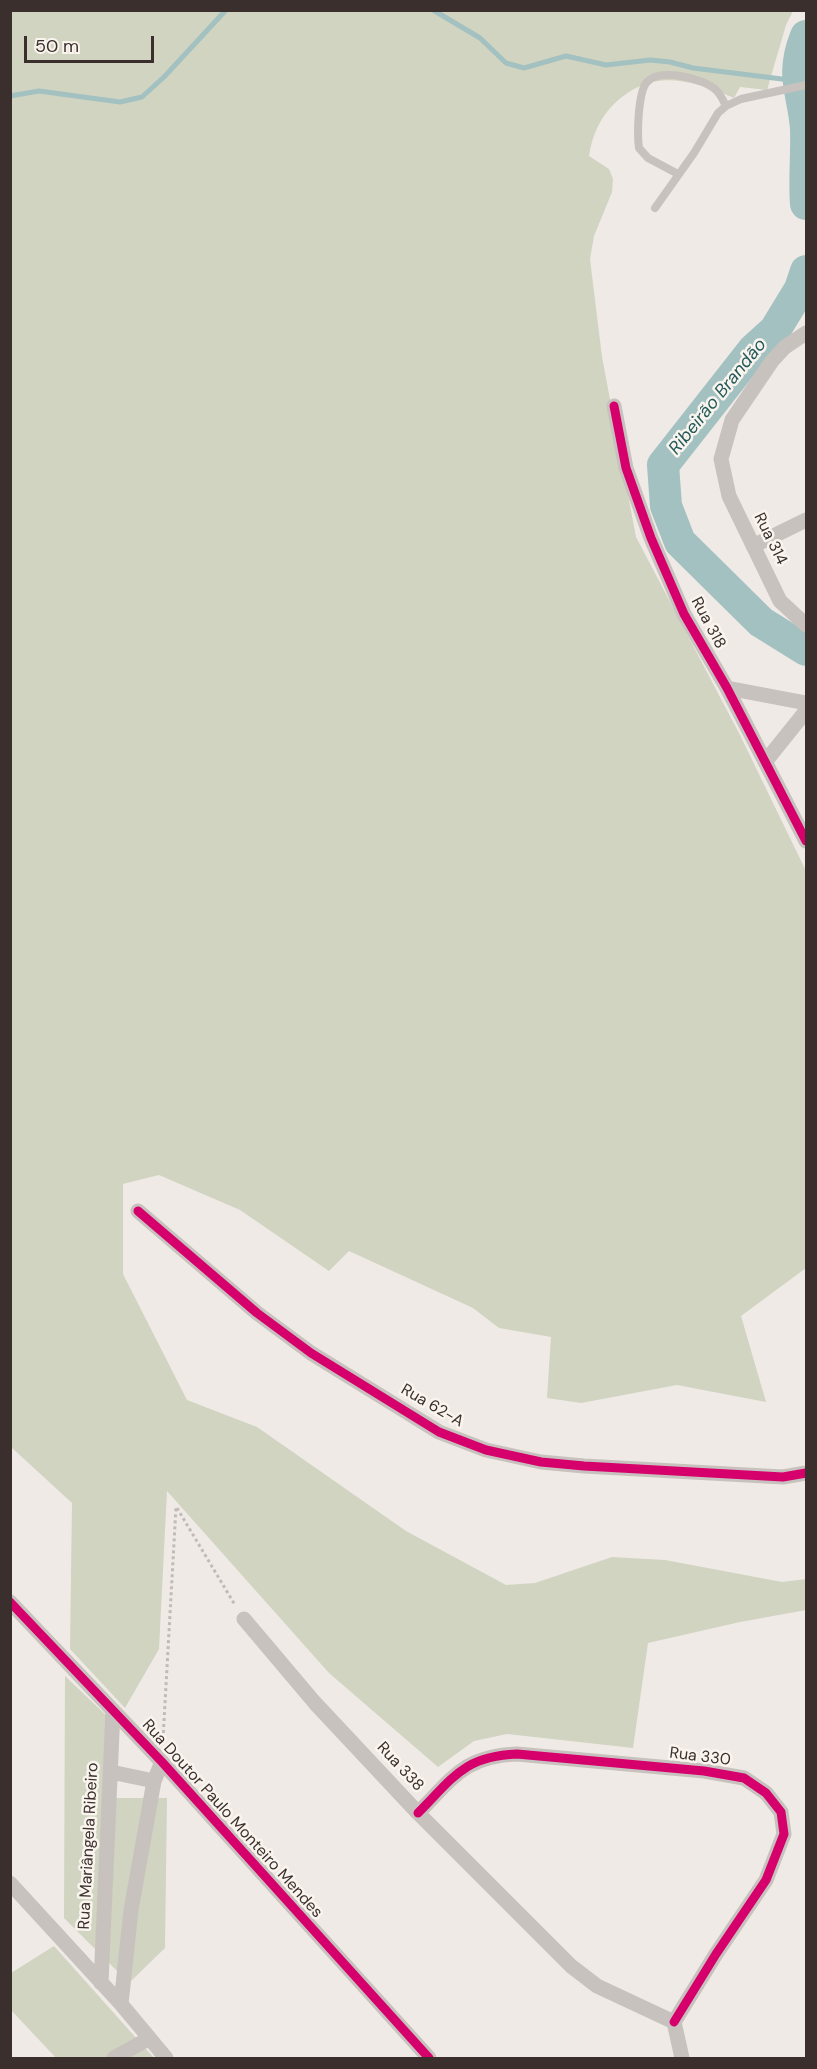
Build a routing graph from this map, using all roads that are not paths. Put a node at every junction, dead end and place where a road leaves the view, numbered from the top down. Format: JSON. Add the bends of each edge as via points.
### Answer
{"nodes":[{"id":1,"x":807,"y":85,"type":"edge"},
{"id":2,"x":726,"y":106,"type":"junction"},
{"id":3,"x":678,"y":174,"type":"junction"},
{"id":4,"x":655,"y":208,"type":"dead end"},
{"id":5,"x":805,"y":334,"type":"edge"},
{"id":6,"x":614,"y":406,"type":"dead end"},
{"id":7,"x":807,"y":520,"type":"edge"},
{"id":8,"x":753,"y":546,"type":"junction"},
{"id":9,"x":806,"y":624,"type":"edge"},
{"id":10,"x":727,"y":688,"type":"junction"},
{"id":11,"x":807,"y":703,"type":"edge"},
{"id":12,"x":807,"y":711,"type":"edge"},
{"id":13,"x":765,"y":762,"type":"junction"},
{"id":14,"x":807,"y":841,"type":"edge"},
{"id":15,"x":138,"y":1211,"type":"dead end"},
{"id":16,"x":807,"y":1473,"type":"edge"},
{"id":17,"x":10,"y":1602,"type":"edge"},
{"id":18,"x":243,"y":1619,"type":"road end"},
{"id":19,"x":113,"y":1710,"type":"junction"},
{"id":20,"x":162,"y":1762,"type":"junction"},
{"id":21,"x":111,"y":1772,"type":"junction"},
{"id":22,"x":154,"y":1781,"type":"junction"},
{"id":23,"x":418,"y":1813,"type":"junction"},
{"id":24,"x":10,"y":1883,"type":"edge"},
{"id":25,"x":101,"y":1983,"type":"junction"},
{"id":26,"x":121,"y":2004,"type":"junction"},
{"id":27,"x":674,"y":2022,"type":"junction"},
{"id":28,"x":148,"y":2039,"type":"junction"},
{"id":29,"x":117,"y":2058,"type":"edge"},
{"id":30,"x":165,"y":2058,"type":"edge"},
{"id":31,"x":429,"y":2058,"type":"edge"},
{"id":32,"x":682,"y":2058,"type":"edge"}],
"edges":[{"from":1,"to":2,"type":"lane","via":[[741,99]]},
{"from":2,"to":3,"type":"lane"},
{"from":2,"to":3,"type":"lane","via":[[715,90],[695,79],[660,76],[645,84],[639,148],[648,158]]},
{"from":3,"to":4,"type":"lane"},
{"from":5,"to":8,"type":"street","name":"Rua 314","via":[[785,346],[772,361],[732,420],[721,459],[729,496]]},
{"from":6,"to":10,"type":"street","name":"Rua 318","via":[[626,468],[651,538],[684,614]]},
{"from":7,"to":8,"type":"street"},
{"from":8,"to":9,"type":"street","name":"Rua 314","via":[[780,601]]},
{"from":10,"to":11,"type":"street"},
{"from":10,"to":13,"type":"street","name":"Rua 318"},
{"from":12,"to":13,"type":"street"},
{"from":13,"to":14,"type":"street","name":"Rua 318"},
{"from":15,"to":16,"type":"street","name":"Rua 62-A","via":[[257,1313],[312,1353],[439,1432],[486,1450],[541,1462],[783,1477]]},
{"from":17,"to":19,"type":"street","name":"Rua Doutor Paulo Monteiro Mendes"},
{"from":18,"to":23,"type":"street","name":"Rua 338"},
{"from":19,"to":20,"type":"street","name":"Rua Doutor Paulo Monteiro Mendes"},
{"from":19,"to":21,"type":"street","name":"Rua Mariângela Ribeiro"},
{"from":20,"to":22,"type":"street"},
{"from":20,"to":31,"type":"street","name":"Rua Doutor Paulo Monteiro Mendes"},
{"from":21,"to":22,"type":"street"},
{"from":21,"to":25,"type":"street","name":"Rua Mariângela Ribeiro"},
{"from":22,"to":26,"type":"street","via":[[131,1910]]},
{"from":23,"to":27,"type":"street","name":"Rua 338","via":[[571,1966],[597,1986]]},
{"from":23,"to":27,"type":"street","name":"Rua 330","via":[[459,1771],[476,1760],[497,1755],[704,1771],[744,1778],[766,1793],[781,1812],[784,1834],[766,1881]]},
{"from":24,"to":25,"type":"street"},
{"from":25,"to":26,"type":"street"},
{"from":26,"to":28,"type":"street"},
{"from":27,"to":32,"type":"street"},
{"from":28,"to":29,"type":"street"},
{"from":28,"to":30,"type":"street"}]}
